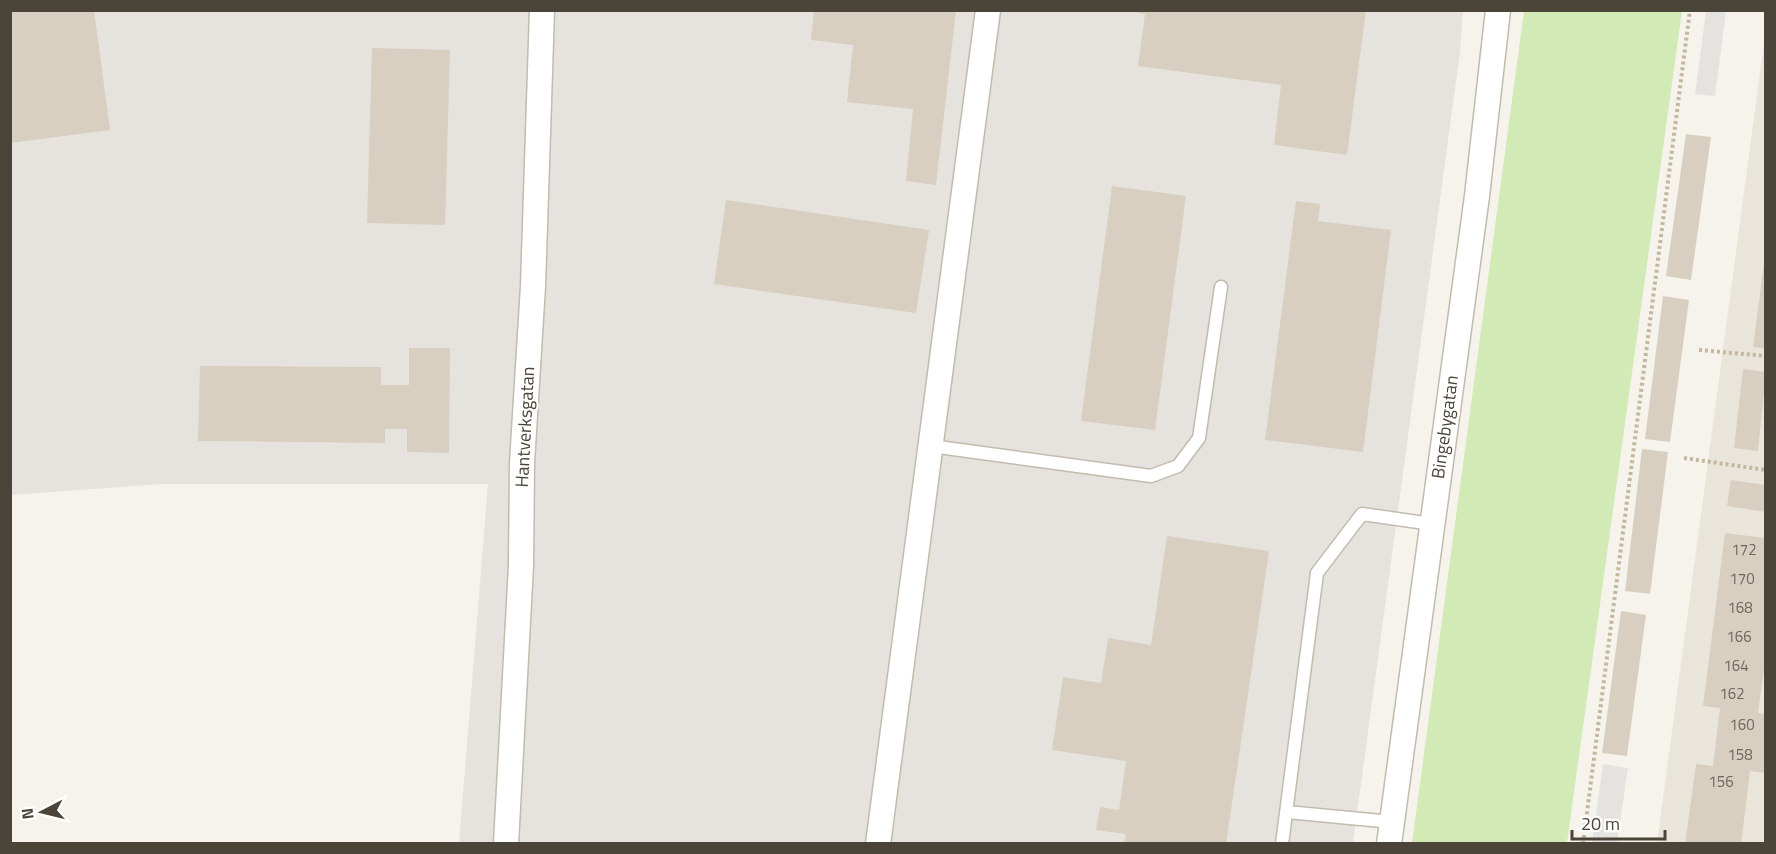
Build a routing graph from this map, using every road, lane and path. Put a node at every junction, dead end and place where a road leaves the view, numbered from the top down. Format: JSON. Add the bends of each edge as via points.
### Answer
{"nodes":[{"id":1,"x":542,"y":10,"type":"edge"},
{"id":2,"x":988,"y":10,"type":"edge"},
{"id":3,"x":1498,"y":10,"type":"edge"},
{"id":4,"x":1690,"y":10,"type":"edge"},
{"id":5,"x":1221,"y":287,"type":"dead end"},
{"id":6,"x":1699,"y":350,"type":"dead end"},
{"id":7,"x":1766,"y":357,"type":"edge"},
{"id":8,"x":931,"y":446,"type":"junction"},
{"id":9,"x":1684,"y":458,"type":"dead end"},
{"id":10,"x":1766,"y":470,"type":"edge"},
{"id":11,"x":1432,"y":524,"type":"junction"},
{"id":12,"x":1287,"y":813,"type":"junction"},
{"id":13,"x":1390,"y":833,"type":"edge"},
{"id":14,"x":506,"y":843,"type":"edge"},
{"id":15,"x":878,"y":843,"type":"edge"},
{"id":16,"x":1282,"y":843,"type":"edge"},
{"id":17,"x":1583,"y":843,"type":"edge"}],
"edges":[{"from":1,"to":14,"type":"street","name":"Hantverksgatan"},
{"from":2,"to":8,"type":"street"},
{"from":3,"to":11,"type":"street","name":"Bingebygatan"},
{"from":4,"to":17,"type":"path"},
{"from":5,"to":8,"type":"lane","via":[[1199,438],[1178,466],[1151,476]]},
{"from":6,"to":7,"type":"path"},
{"from":8,"to":15,"type":"street"},
{"from":9,"to":10,"type":"path"},
{"from":11,"to":12,"type":"lane","via":[[1362,514],[1317,573]]},
{"from":11,"to":13,"type":"street","name":"Bingebygatan"},
{"from":12,"to":13,"type":"lane"},
{"from":12,"to":16,"type":"lane"}]}
